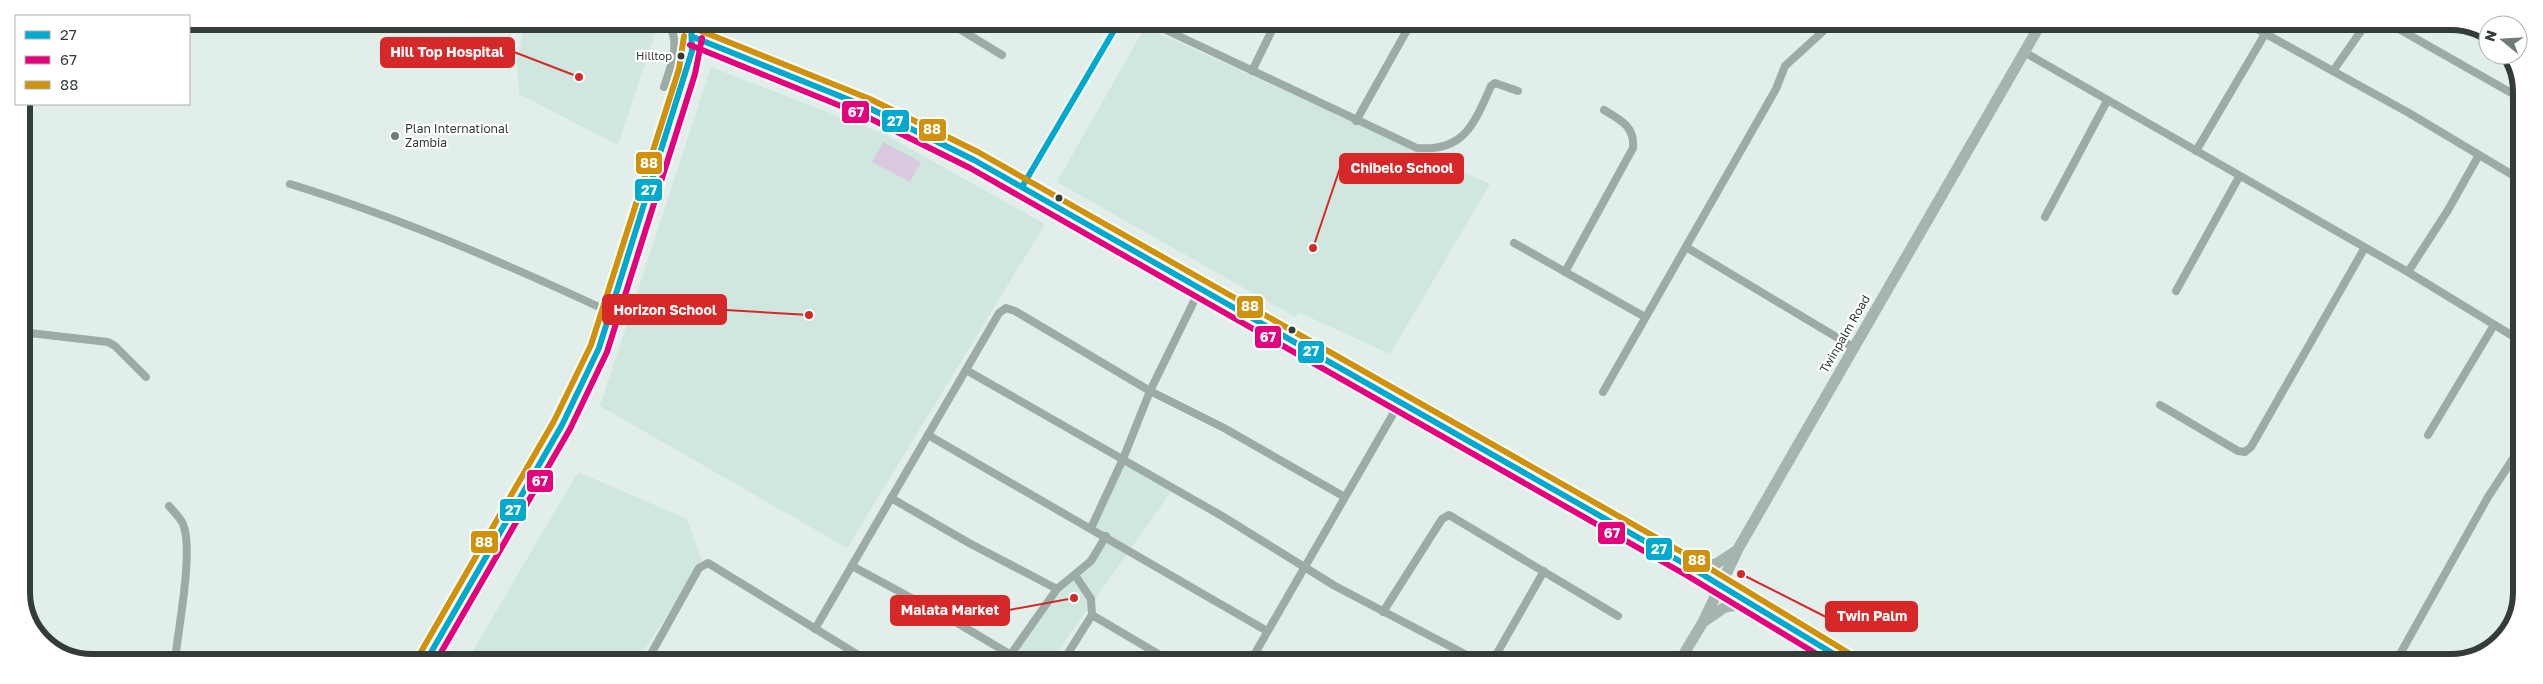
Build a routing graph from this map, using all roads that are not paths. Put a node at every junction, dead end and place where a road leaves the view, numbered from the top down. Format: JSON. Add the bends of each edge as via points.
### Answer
{"nodes":[{"id":1,"x":673,"y":30,"type":"edge"},
{"id":2,"x":692,"y":30,"type":"edge"},
{"id":3,"x":961,"y":30,"type":"edge"},
{"id":4,"x":1114,"y":30,"type":"edge"},
{"id":5,"x":1166,"y":30,"type":"edge"},
{"id":6,"x":1272,"y":30,"type":"edge"},
{"id":7,"x":1406,"y":30,"type":"edge"},
{"id":8,"x":1824,"y":30,"type":"edge"},
{"id":9,"x":2037,"y":30,"type":"edge"},
{"id":10,"x":2258,"y":30,"type":"edge"},
{"id":11,"x":2362,"y":30,"type":"edge"},
{"id":12,"x":2401,"y":30,"type":"edge"},
{"id":13,"x":2265,"y":34,"type":"junction"},
{"id":14,"x":693,"y":37,"type":"junction"},
{"id":15,"x":2024,"y":52,"type":"junction"},
{"id":16,"x":1002,"y":55,"type":"dead end"},
{"id":17,"x":2333,"y":70,"type":"junction"},
{"id":18,"x":1252,"y":71,"type":"junction"},
{"id":19,"x":664,"y":87,"type":"dead end"},
{"id":20,"x":1518,"y":90,"type":"dead end"},
{"id":21,"x":2513,"y":94,"type":"edge"},
{"id":22,"x":2107,"y":101,"type":"junction"},
{"id":23,"x":1604,"y":110,"type":"dead end"},
{"id":24,"x":1356,"y":121,"type":"junction"},
{"id":25,"x":2196,"y":151,"type":"junction"},
{"id":26,"x":2479,"y":155,"type":"junction"},
{"id":27,"x":2513,"y":175,"type":"edge"},
{"id":28,"x":2239,"y":177,"type":"junction"},
{"id":29,"x":290,"y":184,"type":"dead end"},
{"id":30,"x":1022,"y":187,"type":"junction"},
{"id":31,"x":2045,"y":217,"type":"dead end"},
{"id":32,"x":1514,"y":243,"type":"dead end"},
{"id":33,"x":1686,"y":247,"type":"junction"},
{"id":34,"x":2364,"y":249,"type":"junction"},
{"id":35,"x":1565,"y":272,"type":"junction"},
{"id":36,"x":2408,"y":272,"type":"junction"},
{"id":37,"x":1200,"y":289,"type":"junction"},
{"id":38,"x":2176,"y":290,"type":"dead end"},
{"id":39,"x":612,"y":313,"type":"junction"},
{"id":40,"x":1645,"y":316,"type":"junction"},
{"id":41,"x":2494,"y":325,"type":"junction"},
{"id":42,"x":30,"y":333,"type":"edge"},
{"id":43,"x":2513,"y":337,"type":"edge"},
{"id":44,"x":1853,"y":347,"type":"junction"},
{"id":45,"x":966,"y":370,"type":"junction"},
{"id":46,"x":146,"y":377,"type":"dead end"},
{"id":47,"x":1150,"y":391,"type":"junction"},
{"id":48,"x":1603,"y":392,"type":"dead end"},
{"id":49,"x":1400,"y":402,"type":"junction"},
{"id":50,"x":2160,"y":405,"type":"dead end"},
{"id":51,"x":928,"y":435,"type":"junction"},
{"id":52,"x":2428,"y":435,"type":"dead end"},
{"id":53,"x":1123,"y":459,"type":"junction"},
{"id":54,"x":2513,"y":459,"type":"edge"},
{"id":55,"x":1343,"y":496,"type":"junction"},
{"id":56,"x":891,"y":498,"type":"junction"},
{"id":57,"x":168,"y":506,"type":"dead end"},
{"id":58,"x":1091,"y":528,"type":"junction"},
{"id":59,"x":1106,"y":536,"type":"junction"},
{"id":60,"x":1738,"y":549,"type":"junction"},
{"id":61,"x":1304,"y":565,"type":"junction"},
{"id":62,"x":852,"y":566,"type":"junction"},
{"id":63,"x":1690,"y":567,"type":"junction"},
{"id":64,"x":1544,"y":571,"type":"junction"},
{"id":65,"x":1075,"y":575,"type":"junction"},
{"id":66,"x":1721,"y":586,"type":"junction"},
{"id":67,"x":1057,"y":589,"type":"junction"},
{"id":68,"x":1752,"y":603,"type":"junction"},
{"id":69,"x":1383,"y":612,"type":"junction"},
{"id":70,"x":1092,"y":615,"type":"junction"},
{"id":71,"x":1618,"y":616,"type":"dead end"},
{"id":72,"x":1704,"y":622,"type":"junction"},
{"id":73,"x":815,"y":629,"type":"junction"},
{"id":74,"x":1267,"y":631,"type":"junction"},
{"id":75,"x":176,"y":654,"type":"edge"},
{"id":76,"x":430,"y":654,"type":"edge"},
{"id":77,"x":652,"y":654,"type":"edge"},
{"id":78,"x":856,"y":654,"type":"edge"},
{"id":79,"x":1001,"y":654,"type":"edge"},
{"id":80,"x":1011,"y":654,"type":"edge"},
{"id":81,"x":1067,"y":654,"type":"edge"},
{"id":82,"x":1157,"y":654,"type":"edge"},
{"id":83,"x":1254,"y":654,"type":"edge"},
{"id":84,"x":1464,"y":654,"type":"edge"},
{"id":85,"x":1497,"y":654,"type":"edge"},
{"id":86,"x":1684,"y":654,"type":"edge"},
{"id":87,"x":1834,"y":654,"type":"edge"},
{"id":88,"x":2400,"y":654,"type":"edge"}],
"edges":[{"from":1,"to":19,"type":"street","via":[[675,54]]},
{"from":2,"to":14,"type":"main road"},
{"from":3,"to":16,"type":"street"},
{"from":4,"to":30,"type":"street"},
{"from":5,"to":18,"type":"street"},
{"from":6,"to":18,"type":"street"},
{"from":7,"to":24,"type":"street"},
{"from":8,"to":33,"type":"street","via":[[1785,66],[1776,89]]},
{"from":9,"to":15,"type":"main road","name":"Twinpalm Road"},
{"from":10,"to":13,"type":"street"},
{"from":11,"to":17,"type":"street"},
{"from":12,"to":21,"type":"street"},
{"from":13,"to":17,"type":"street"},
{"from":13,"to":25,"type":"street"},
{"from":14,"to":30,"type":"main road","via":[[875,110]]},
{"from":14,"to":39,"type":"main road","via":[[692,51]]},
{"from":15,"to":22,"type":"street"},
{"from":15,"to":44,"type":"main road","name":"Twinpalm Road"},
{"from":17,"to":26,"type":"street"},
{"from":18,"to":24,"type":"street"},
{"from":20,"to":24,"type":"street","via":[[1495,83],[1490,86],[1473,125],[1459,140],[1434,149],[1417,148]]},
{"from":22,"to":25,"type":"street"},
{"from":22,"to":31,"type":"street"},
{"from":23,"to":35,"type":"street","via":[[1629,127],[1634,137],[1633,148]]},
{"from":25,"to":28,"type":"street"},
{"from":26,"to":27,"type":"street"},
{"from":26,"to":36,"type":"street"},
{"from":28,"to":34,"type":"street"},
{"from":28,"to":38,"type":"street"},
{"from":29,"to":39,"type":"street","via":[[436,235]]},
{"from":30,"to":37,"type":"main road"},
{"from":32,"to":35,"type":"street"},
{"from":33,"to":40,"type":"street"},
{"from":33,"to":44,"type":"street"},
{"from":34,"to":36,"type":"street"},
{"from":34,"to":50,"type":"street","via":[[2252,447],[2245,452],[2238,451]]},
{"from":35,"to":40,"type":"street"},
{"from":36,"to":41,"type":"street"},
{"from":37,"to":47,"type":"street"},
{"from":37,"to":49,"type":"main road"},
{"from":39,"to":76,"type":"main road","via":[[562,425]]},
{"from":40,"to":48,"type":"street"},
{"from":41,"to":43,"type":"street"},
{"from":41,"to":52,"type":"street"},
{"from":42,"to":46,"type":"street","via":[[108,342]]},
{"from":44,"to":60,"type":"main road","name":"Twinpalm Road"},
{"from":45,"to":47,"type":"street","via":[[999,313],[1010,308]]},
{"from":45,"to":51,"type":"street"},
{"from":45,"to":53,"type":"street"},
{"from":47,"to":53,"type":"street"},
{"from":47,"to":55,"type":"street","via":[[1224,428]]},
{"from":49,"to":55,"type":"street"},
{"from":49,"to":63,"type":"main road"},
{"from":51,"to":56,"type":"street"},
{"from":51,"to":58,"type":"street"},
{"from":53,"to":58,"type":"street"},
{"from":53,"to":61,"type":"street"},
{"from":54,"to":88,"type":"street"},
{"from":55,"to":61,"type":"street"},
{"from":56,"to":62,"type":"street"},
{"from":56,"to":67,"type":"street"},
{"from":57,"to":75,"type":"street","via":[[183,524],[186,538],[186,576]]},
{"from":58,"to":59,"type":"street"},
{"from":59,"to":65,"type":"street","via":[[1090,562]]},
{"from":59,"to":74,"type":"street"},
{"from":60,"to":63,"type":"main road","via":[[1716,564]]},
{"from":60,"to":66,"type":"main road","name":"Twinpalm Road"},
{"from":61,"to":69,"type":"street"},
{"from":61,"to":74,"type":"street"},
{"from":62,"to":73,"type":"street"},
{"from":62,"to":79,"type":"street"},
{"from":63,"to":66,"type":"main road"},
{"from":64,"to":69,"type":"street","via":[[1446,515]]},
{"from":64,"to":71,"type":"street"},
{"from":64,"to":85,"type":"street"},
{"from":65,"to":67,"type":"street"},
{"from":65,"to":70,"type":"street","via":[[1091,598]]},
{"from":66,"to":68,"type":"main road"},
{"from":66,"to":72,"type":"main road","name":"Twinpalm Road"},
{"from":67,"to":80,"type":"street"},
{"from":68,"to":72,"type":"main road","via":[[1725,607]]},
{"from":68,"to":87,"type":"main road"},
{"from":69,"to":84,"type":"street"},
{"from":70,"to":81,"type":"street"},
{"from":70,"to":82,"type":"street"},
{"from":72,"to":86,"type":"main road","name":"Twinpalm Road"},
{"from":73,"to":77,"type":"street","via":[[708,563],[699,568]]},
{"from":73,"to":78,"type":"street"},
{"from":74,"to":83,"type":"street"}]}
